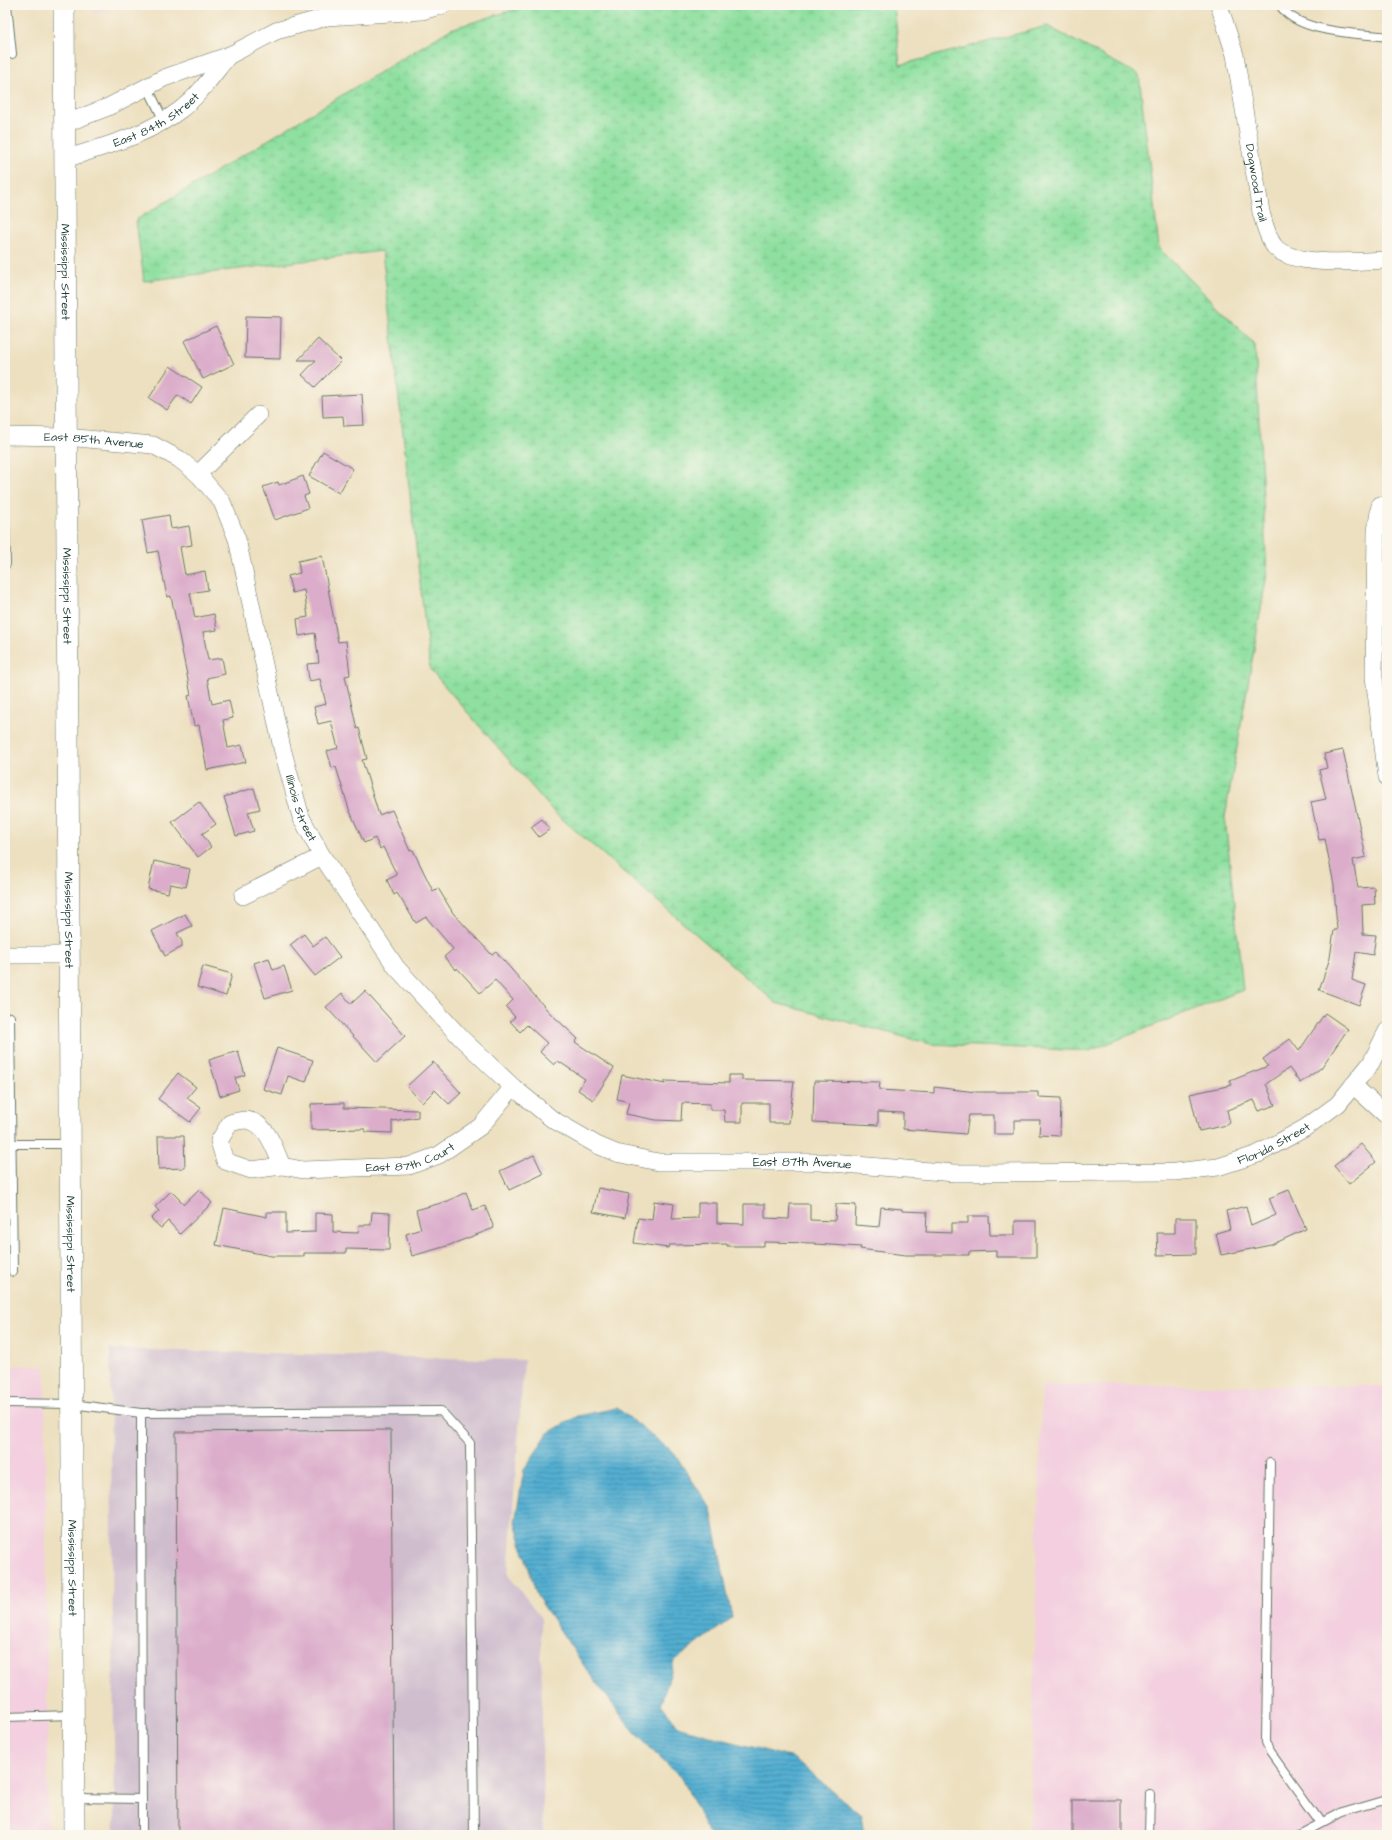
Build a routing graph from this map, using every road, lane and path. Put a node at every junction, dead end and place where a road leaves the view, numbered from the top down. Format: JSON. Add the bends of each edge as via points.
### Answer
{"nodes":[{"id":1,"x":7,"y":5,"type":"edge"},
{"id":2,"x":64,"y":5,"type":"edge"},
{"id":3,"x":443,"y":5,"type":"edge"},
{"id":4,"x":1219,"y":5,"type":"edge"},
{"id":5,"x":1280,"y":5,"type":"edge"},
{"id":6,"x":1387,"y":37,"type":"edge"},
{"id":7,"x":5,"y":54,"type":"edge"},
{"id":8,"x":230,"y":55,"type":"junction"},
{"id":9,"x":147,"y":86,"type":"junction"},
{"id":10,"x":164,"y":121,"type":"junction"},
{"id":11,"x":64,"y":124,"type":"junction"},
{"id":12,"x":65,"y":160,"type":"junction"},
{"id":13,"x":1387,"y":260,"type":"edge"},
{"id":14,"x":258,"y":415,"type":"dead end"},
{"id":15,"x":5,"y":436,"type":"edge"},
{"id":16,"x":66,"y":437,"type":"junction"},
{"id":17,"x":198,"y":474,"type":"junction"},
{"id":18,"x":1380,"y":506,"type":"dead end"},
{"id":19,"x":5,"y":523,"type":"edge"},
{"id":20,"x":5,"y":564,"type":"edge"},
{"id":21,"x":1381,"y":609,"type":"edge"},
{"id":22,"x":1387,"y":777,"type":"edge"},
{"id":23,"x":322,"y":856,"type":"junction"},
{"id":24,"x":243,"y":896,"type":"dead end"},
{"id":25,"x":5,"y":955,"type":"edge"},
{"id":26,"x":69,"y":955,"type":"junction"},
{"id":27,"x":10,"y":1017,"type":"dead end"},
{"id":28,"x":1387,"y":1031,"type":"edge"},
{"id":29,"x":1353,"y":1085,"type":"junction"},
{"id":30,"x":513,"y":1087,"type":"junction"},
{"id":31,"x":1387,"y":1116,"type":"edge"},
{"id":32,"x":9,"y":1144,"type":"edge"},
{"id":33,"x":70,"y":1144,"type":"junction"},
{"id":34,"x":282,"y":1166,"type":"dead end"},
{"id":35,"x":1114,"y":1172,"type":"joint"},
{"id":36,"x":13,"y":1272,"type":"dead end"},
{"id":37,"x":5,"y":1403,"type":"edge"},
{"id":38,"x":72,"y":1404,"type":"junction"},
{"id":39,"x":142,"y":1413,"type":"junction"},
{"id":40,"x":1270,"y":1463,"type":"dead end"},
{"id":41,"x":74,"y":1715,"type":"junction"},
{"id":42,"x":5,"y":1717,"type":"edge"},
{"id":43,"x":1150,"y":1794,"type":"dead end"},
{"id":44,"x":74,"y":1798,"type":"junction"},
{"id":45,"x":142,"y":1799,"type":"junction"},
{"id":46,"x":1387,"y":1800,"type":"edge"},
{"id":47,"x":1321,"y":1823,"type":"junction"},
{"id":48,"x":74,"y":1835,"type":"edge"},
{"id":49,"x":142,"y":1835,"type":"edge"},
{"id":50,"x":474,"y":1835,"type":"edge"},
{"id":51,"x":1149,"y":1835,"type":"edge"},
{"id":52,"x":1299,"y":1835,"type":"edge"}],
"edges":[{"from":1,"to":7,"type":"lane","via":[[12,54]]},
{"from":2,"to":11,"type":"street","name":"Mississippi Street"},
{"from":3,"to":8,"type":"street","name":"East 84th Street","via":[[422,11],[327,18],[276,31]]},
{"from":4,"to":13,"type":"street","name":"Dogwood Trail","via":[[1235,55],[1261,212],[1267,233],[1275,247],[1304,260]]},
{"from":5,"to":6,"type":"lane","via":[[1294,20],[1307,25]]},
{"from":8,"to":9,"type":"street","name":"East 84th Street"},
{"from":8,"to":10,"type":"street","name":"East 84th Street","via":[[181,109]]},
{"from":9,"to":10,"type":"lane"},
{"from":9,"to":11,"type":"street","name":"East 84th Street","via":[[108,107]]},
{"from":10,"to":12,"type":"street","name":"East 84th Street","via":[[137,135]]},
{"from":11,"to":12,"type":"street","name":"Mississippi Street"},
{"from":12,"to":16,"type":"street","name":"Mississippi Street"},
{"from":14,"to":17,"type":"street"},
{"from":15,"to":16,"type":"street","name":"East 85th Avenue"},
{"from":16,"to":17,"type":"street","name":"East 85th Avenue","via":[[153,445],[179,459]]},
{"from":16,"to":26,"type":"street","name":"Mississippi Street"},
{"from":17,"to":23,"type":"street","name":"Illinois Street","via":[[222,502],[237,539],[282,748],[301,817]]},
{"from":18,"to":21,"type":"street","via":[[1376,531]]},
{"from":19,"to":20,"type":"lane"},
{"from":21,"to":22,"type":"street","via":[[1374,677]]},
{"from":23,"to":24,"type":"street"},
{"from":23,"to":30,"type":"street","name":"Illinois Street","via":[[396,967],[461,1038]]},
{"from":25,"to":26,"type":"street"},
{"from":26,"to":33,"type":"street","name":"Mississippi Street"},
{"from":27,"to":32,"type":"lane"},
{"from":28,"to":29,"type":"street","name":"Florida Street","via":[[1371,1063]]},
{"from":29,"to":31,"type":"street"},
{"from":29,"to":35,"type":"street","name":"Florida Street","via":[[1338,1104],[1305,1128],[1258,1154],[1218,1168],[1175,1172]]},
{"from":30,"to":34,"type":"street","name":"East 87th Court","via":[[481,1126],[439,1155],[409,1166],[303,1170]]},
{"from":30,"to":35,"type":"street","name":"East 87th Avenue","via":[[552,1119],[597,1145],[616,1153],[658,1162],[819,1162],[955,1173]]},
{"from":32,"to":33,"type":"lane"},
{"from":32,"to":36,"type":"lane"},
{"from":33,"to":38,"type":"street","name":"Mississippi Street"},
{"from":37,"to":38,"type":"lane"},
{"from":38,"to":39,"type":"lane"},
{"from":38,"to":41,"type":"street","name":"Mississippi Street"},
{"from":39,"to":45,"type":"lane"},
{"from":39,"to":50,"type":"lane","via":[[441,1411],[470,1443]]},
{"from":40,"to":47,"type":"lane","via":[[1266,1742],[1270,1752]]},
{"from":41,"to":42,"type":"lane"},
{"from":41,"to":44,"type":"street","name":"Mississippi Street"},
{"from":43,"to":51,"type":"lane"},
{"from":44,"to":45,"type":"lane"},
{"from":44,"to":48,"type":"street","name":"Mississippi Street"},
{"from":45,"to":49,"type":"lane"},
{"from":46,"to":47,"type":"lane","via":[[1339,1814]]},
{"from":47,"to":52,"type":"lane"}]}
